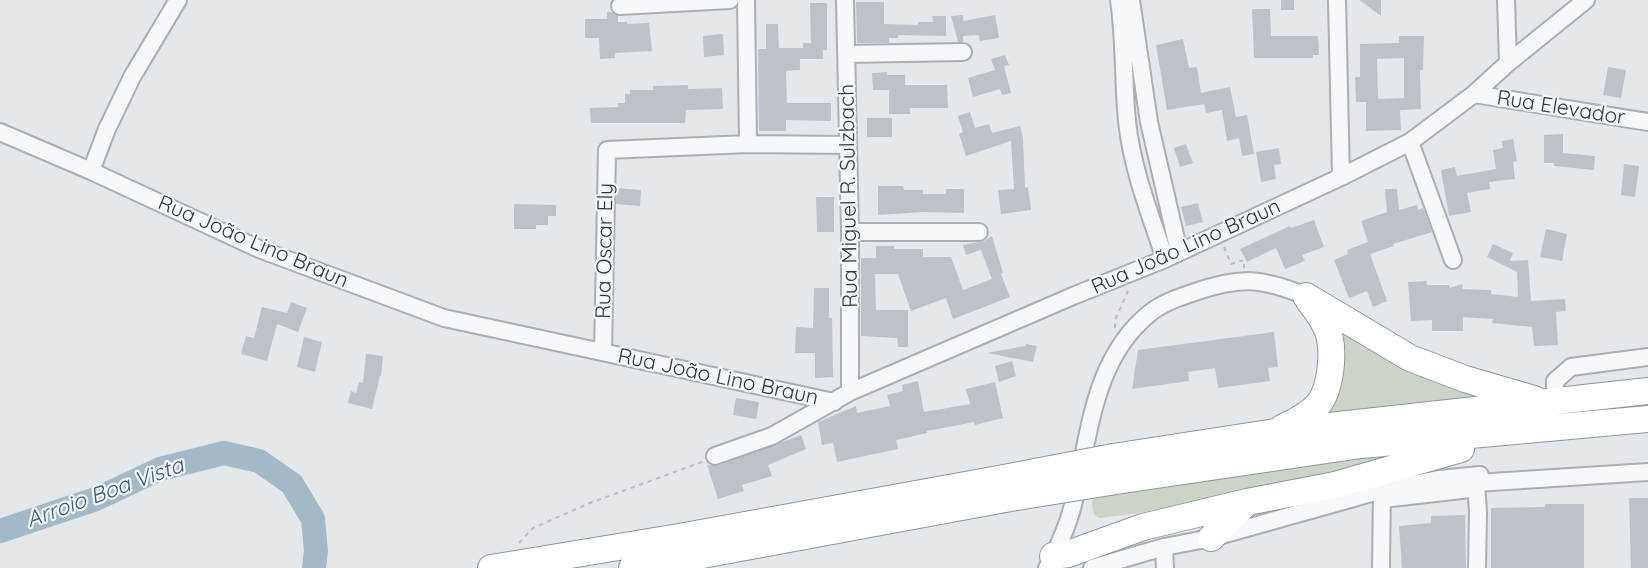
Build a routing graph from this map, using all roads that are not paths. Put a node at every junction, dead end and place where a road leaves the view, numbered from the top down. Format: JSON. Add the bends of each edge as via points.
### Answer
{"nodes":[{"id":1,"x":178,"y":0,"type":"edge"},
{"id":2,"x":730,"y":0,"type":"edge"},
{"id":3,"x":746,"y":0,"type":"edge"},
{"id":4,"x":845,"y":0,"type":"edge"},
{"id":5,"x":1119,"y":0,"type":"edge"},
{"id":6,"x":1131,"y":0,"type":"edge"},
{"id":7,"x":1337,"y":0,"type":"edge"},
{"id":8,"x":1506,"y":0,"type":"edge"},
{"id":9,"x":1586,"y":0,"type":"edge"},
{"id":10,"x":620,"y":6,"type":"dead end"},
{"id":11,"x":963,"y":52,"type":"dead end"},
{"id":12,"x":847,"y":54,"type":"junction"},
{"id":13,"x":1508,"y":63,"type":"junction"},
{"id":14,"x":1474,"y":94,"type":"junction"},
{"id":15,"x":1648,"y":122,"type":"edge"},
{"id":16,"x":0,"y":132,"type":"edge"},
{"id":17,"x":1410,"y":142,"type":"junction"},
{"id":18,"x":748,"y":144,"type":"junction"},
{"id":19,"x":848,"y":145,"type":"junction"},
{"id":20,"x":92,"y":171,"type":"junction"},
{"id":21,"x":1341,"y":177,"type":"junction"},
{"id":22,"x":850,"y":232,"type":"junction"},
{"id":23,"x":979,"y":232,"type":"dead end"},
{"id":24,"x":1172,"y":256,"type":"junction"},
{"id":25,"x":1453,"y":260,"type":"dead end"},
{"id":26,"x":1306,"y":296,"type":"junction"},
{"id":27,"x":603,"y":352,"type":"junction"},
{"id":28,"x":1648,"y":357,"type":"edge"},
{"id":29,"x":1648,"y":391,"type":"edge"},
{"id":30,"x":850,"y":392,"type":"junction"},
{"id":31,"x":834,"y":402,"type":"junction"},
{"id":32,"x":1550,"y":402,"type":"junction"},
{"id":33,"x":1648,"y":419,"type":"edge"},
{"id":34,"x":1275,"y":432,"type":"junction"},
{"id":35,"x":1519,"y":432,"type":"junction"},
{"id":36,"x":715,"y":456,"type":"road end"},
{"id":37,"x":1114,"y":469,"type":"junction"},
{"id":38,"x":1648,"y":472,"type":"edge"},
{"id":39,"x":1472,"y":482,"type":"junction"},
{"id":40,"x":1004,"y":488,"type":"junction"},
{"id":41,"x":1382,"y":494,"type":"junction"},
{"id":42,"x":1247,"y":502,"type":"junction"},
{"id":43,"x":1211,"y":538,"type":"junction"},
{"id":44,"x":1164,"y":547,"type":"junction"},
{"id":45,"x":1050,"y":562,"type":"edge"},
{"id":46,"x":491,"y":568,"type":"edge"},
{"id":47,"x":632,"y":568,"type":"edge"},
{"id":48,"x":1092,"y":568,"type":"edge"},
{"id":49,"x":1165,"y":568,"type":"edge"},
{"id":50,"x":1381,"y":568,"type":"edge"},
{"id":51,"x":1477,"y":568,"type":"edge"}],
"edges":[{"from":1,"to":20,"type":"street","via":[[132,76]]},
{"from":2,"to":10,"type":"street"},
{"from":3,"to":18,"type":"street"},
{"from":4,"to":12,"type":"street","name":"Rua Miguel R. Sulzbach"},
{"from":5,"to":24,"type":"street","via":[[1127,121],[1136,172]]},
{"from":6,"to":24,"type":"street"},
{"from":7,"to":21,"type":"street"},
{"from":8,"to":13,"type":"street"},
{"from":9,"to":13,"type":"street","name":"Rua João Lino Braun"},
{"from":11,"to":12,"type":"street"},
{"from":12,"to":19,"type":"street","name":"Rua Miguel R. Sulzbach"},
{"from":13,"to":14,"type":"street","name":"Rua João Lino Braun"},
{"from":14,"to":15,"type":"street","name":"Rua Elevador"},
{"from":14,"to":17,"type":"street","name":"Rua João Lino Braun"},
{"from":16,"to":20,"type":"street","name":"Rua João Lino Braun"},
{"from":17,"to":21,"type":"street","name":"Rua João Lino Braun"},
{"from":17,"to":25,"type":"street"},
{"from":18,"to":19,"type":"street"},
{"from":18,"to":27,"type":"street","name":"Rua Oscar Ely","via":[[607,150]]},
{"from":19,"to":22,"type":"street","name":"Rua Miguel R. Sulzbach"},
{"from":20,"to":27,"type":"street","name":"Rua João Lino Braun","via":[[259,249],[444,318]]},
{"from":21,"to":24,"type":"street","name":"Rua João Lino Braun"},
{"from":22,"to":23,"type":"street"},
{"from":22,"to":30,"type":"street","name":"Rua Miguel R. Sulzbach"},
{"from":24,"to":30,"type":"street","name":"Rua João Lino Braun"},
{"from":26,"to":32,"type":"highway","via":[[1410,358],[1465,379]]},
{"from":26,"to":34,"type":"highway","via":[[1330,338],[1329,376],[1319,404],[1305,417]]},
{"from":26,"to":45,"type":"street","via":[[1278,285],[1245,280],[1177,298],[1151,312],[1117,349],[1101,384],[1075,497]]},
{"from":27,"to":31,"type":"street","name":"Rua João Lino Braun"},
{"from":28,"to":32,"type":"street","via":[[1570,367],[1555,381]]},
{"from":29,"to":32,"type":"highway"},
{"from":30,"to":31,"type":"street","name":"Rua João Lino Braun"},
{"from":31,"to":36,"type":"street","via":[[772,436]]},
{"from":32,"to":34,"type":"highway"},
{"from":33,"to":35,"type":"highway"},
{"from":34,"to":37,"type":"highway"},
{"from":35,"to":37,"type":"highway"},
{"from":35,"to":42,"type":"highway","via":[[1335,485]]},
{"from":37,"to":40,"type":"highway","bridge":true},
{"from":38,"to":39,"type":"street"},
{"from":39,"to":41,"type":"street"},
{"from":39,"to":51,"type":"street","via":[[1478,512]]},
{"from":40,"to":46,"type":"highway"},
{"from":40,"to":47,"type":"highway"},
{"from":41,"to":43,"type":"street"},
{"from":41,"to":50,"type":"street"},
{"from":42,"to":43,"type":"highway"},
{"from":42,"to":45,"type":"highway","via":[[1143,527]]},
{"from":43,"to":44,"type":"street"},
{"from":44,"to":48,"type":"street"},
{"from":44,"to":49,"type":"street"}]}
